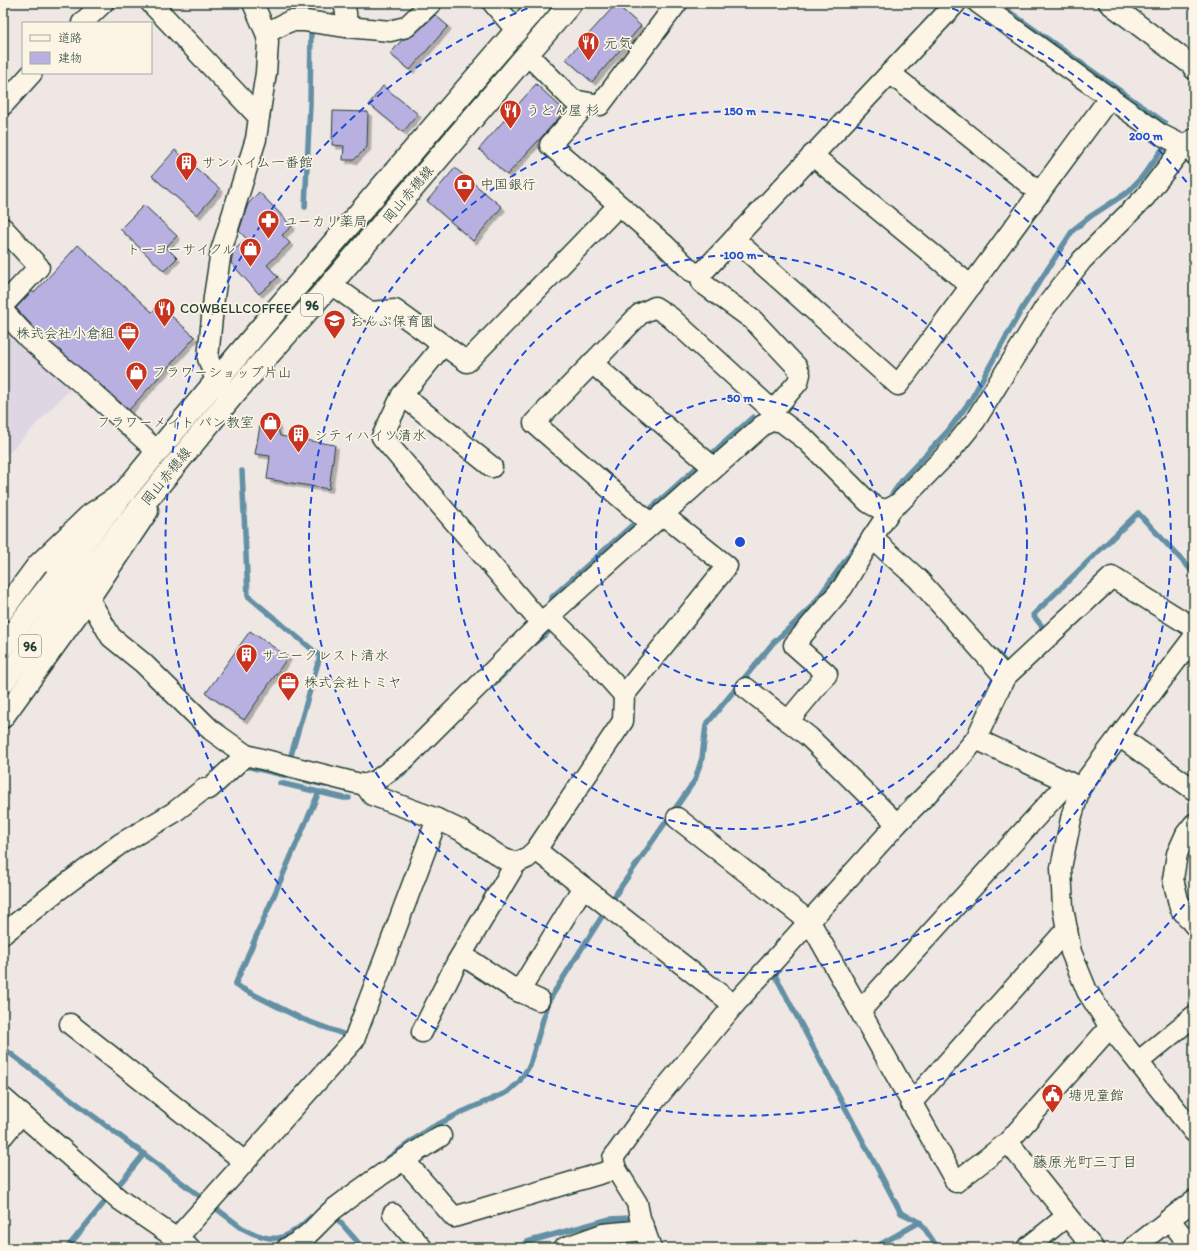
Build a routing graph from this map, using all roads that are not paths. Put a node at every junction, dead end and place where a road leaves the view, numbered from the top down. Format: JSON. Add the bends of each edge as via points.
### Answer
{"nodes":[{"id":1,"x":103,"y":3,"type":"edge"},
{"id":2,"x":151,"y":3,"type":"edge"},
{"id":3,"x":253,"y":3,"type":"edge"},
{"id":4,"x":344,"y":3,"type":"edge"},
{"id":5,"x":430,"y":3,"type":"edge"},
{"id":6,"x":493,"y":3,"type":"edge"},
{"id":7,"x":540,"y":3,"type":"edge"},
{"id":8,"x":571,"y":3,"type":"edge"},
{"id":9,"x":678,"y":3,"type":"edge"},
{"id":10,"x":956,"y":3,"type":"edge"},
{"id":11,"x":978,"y":3,"type":"edge"},
{"id":12,"x":1109,"y":3,"type":"edge"},
{"id":13,"x":83,"y":22,"type":"edge"},
{"id":14,"x":347,"y":27,"type":"junction"},
{"id":15,"x":517,"y":31,"type":"junction"},
{"id":16,"x":266,"y":33,"type":"junction"},
{"id":17,"x":528,"y":54,"type":"junction"},
{"id":18,"x":1194,"y":69,"type":"edge"},
{"id":19,"x":890,"y":73,"type":"junction"},
{"id":20,"x":31,"y":74,"type":"edge"},
{"id":21,"x":1110,"y":97,"type":"junction"},
{"id":22,"x":588,"y":102,"type":"junction"},
{"id":23,"x":3,"y":105,"type":"edge"},
{"id":24,"x":259,"y":117,"type":"junction"},
{"id":25,"x":1181,"y":143,"type":"edge"},
{"id":26,"x":812,"y":155,"type":"junction"},
{"id":27,"x":1040,"y":193,"type":"junction"},
{"id":28,"x":618,"y":206,"type":"junction"},
{"id":29,"x":3,"y":228,"type":"edge"},
{"id":30,"x":734,"y":239,"type":"junction"},
{"id":31,"x":701,"y":274,"type":"junction"},
{"id":32,"x":331,"y":284,"type":"junction"},
{"id":33,"x":971,"y":286,"type":"junction"},
{"id":34,"x":3,"y":305,"type":"edge"},
{"id":35,"x":3,"y":311,"type":"edge"},
{"id":36,"x":443,"y":345,"type":"junction"},
{"id":37,"x":592,"y":363,"type":"junction"},
{"id":38,"x":216,"y":381,"type":"junction"},
{"id":39,"x":402,"y":395,"type":"junction"},
{"id":40,"x":232,"y":396,"type":"junction"},
{"id":41,"x":773,"y":415,"type":"junction"},
{"id":42,"x":158,"y":452,"type":"junction"},
{"id":43,"x":708,"y":463,"type":"junction"},
{"id":44,"x":492,"y":467,"type":"dead end"},
{"id":45,"x":884,"y":508,"type":"junction"},
{"id":46,"x":650,"y":518,"type":"junction"},
{"id":47,"x":875,"y":534,"type":"junction"},
{"id":48,"x":53,"y":563,"type":"junction"},
{"id":49,"x":83,"y":592,"type":"junction"},
{"id":50,"x":3,"y":612,"type":"edge"},
{"id":51,"x":545,"y":620,"type":"junction"},
{"id":52,"x":1193,"y":637,"type":"edge"},
{"id":53,"x":3,"y":646,"type":"edge"},
{"id":54,"x":1005,"y":677,"type":"junction"},
{"id":55,"x":3,"y":682,"type":"edge"},
{"id":56,"x":746,"y":688,"type":"dead end"},
{"id":57,"x":624,"y":695,"type":"junction"},
{"id":58,"x":3,"y":718,"type":"edge"},
{"id":59,"x":788,"y":721,"type":"junction"},
{"id":60,"x":1119,"y":736,"type":"junction"},
{"id":61,"x":976,"y":739,"type":"junction"},
{"id":62,"x":240,"y":761,"type":"junction"},
{"id":63,"x":365,"y":785,"type":"junction"},
{"id":64,"x":1074,"y":785,"type":"junction"},
{"id":65,"x":1194,"y":790,"type":"edge"},
{"id":66,"x":677,"y":818,"type":"dead end"},
{"id":67,"x":438,"y":819,"type":"junction"},
{"id":68,"x":897,"y":824,"type":"junction"},
{"id":69,"x":1194,"y":824,"type":"edge"},
{"id":70,"x":536,"y":850,"type":"junction"},
{"id":71,"x":516,"y":863,"type":"junction"},
{"id":72,"x":583,"y":887,"type":"junction"},
{"id":73,"x":810,"y":922,"type":"junction"},
{"id":74,"x":1194,"y":925,"type":"edge"},
{"id":75,"x":1067,"y":929,"type":"junction"},
{"id":76,"x":3,"y":934,"type":"edge"},
{"id":77,"x":462,"y":955,"type":"junction"},
{"id":78,"x":519,"y":992,"type":"junction"},
{"id":79,"x":539,"y":1000,"type":"dead end"},
{"id":80,"x":734,"y":1005,"type":"junction"},
{"id":81,"x":860,"y":1011,"type":"junction"},
{"id":82,"x":1194,"y":1016,"type":"edge"},
{"id":83,"x":70,"y":1024,"type":"dead end"},
{"id":84,"x":1110,"y":1027,"type":"junction"},
{"id":85,"x":422,"y":1032,"type":"dead end"},
{"id":86,"x":1138,"y":1062,"type":"junction"},
{"id":87,"x":3,"y":1098,"type":"edge"},
{"id":88,"x":911,"y":1102,"type":"junction"},
{"id":89,"x":21,"y":1114,"type":"junction"},
{"id":90,"x":1194,"y":1132,"type":"edge"},
{"id":91,"x":3,"y":1136,"type":"edge"},
{"id":92,"x":440,"y":1136,"type":"dead end"},
{"id":93,"x":1008,"y":1142,"type":"junction"},
{"id":94,"x":404,"y":1160,"type":"junction"},
{"id":95,"x":245,"y":1162,"type":"junction"},
{"id":96,"x":616,"y":1169,"type":"junction"},
{"id":97,"x":1194,"y":1200,"type":"edge"},
{"id":98,"x":393,"y":1214,"type":"dead end"},
{"id":99,"x":1067,"y":1216,"type":"junction"},
{"id":100,"x":1169,"y":1219,"type":"junction"},
{"id":101,"x":648,"y":1239,"type":"edge"},
{"id":102,"x":184,"y":1243,"type":"edge"},
{"id":103,"x":287,"y":1248,"type":"edge"},
{"id":104,"x":422,"y":1248,"type":"edge"},
{"id":105,"x":564,"y":1248,"type":"edge"},
{"id":106,"x":1027,"y":1248,"type":"edge"},
{"id":107,"x":1092,"y":1248,"type":"edge"},
{"id":108,"x":1133,"y":1248,"type":"edge"},
{"id":109,"x":1192,"y":1248,"type":"edge"}],
"edges":[{"from":1,"to":13,"type":"street"},
{"from":2,"to":24,"type":"street"},
{"from":3,"to":16,"type":"street"},
{"from":4,"to":14,"type":"street"},
{"from":5,"to":14,"type":"street","via":[[406,27],[390,31]]},
{"from":6,"to":15,"type":"street"},
{"from":7,"to":15,"type":"main road","name":"岡山赤穂線","number":"96"},
{"from":8,"to":17,"type":"main road","name":"岡山赤穂線","number":"96"},
{"from":9,"to":22,"type":"street","via":[[600,105]]},
{"from":10,"to":19,"type":"street"},
{"from":11,"to":21,"type":"street"},
{"from":12,"to":18,"type":"street"},
{"from":14,"to":16,"type":"street","via":[[310,21],[290,21]]},
{"from":15,"to":38,"type":"main road","name":"岡山赤穂線","number":"96"},
{"from":16,"to":24,"type":"street","via":[[266,73]]},
{"from":17,"to":22,"type":"street","via":[[574,100]]},
{"from":17,"to":32,"type":"main road","name":"岡山赤穂線","number":"96"},
{"from":19,"to":26,"type":"street"},
{"from":19,"to":27,"type":"street"},
{"from":20,"to":23,"type":"street"},
{"from":21,"to":25,"type":"street"},
{"from":21,"to":27,"type":"street"},
{"from":22,"to":28,"type":"street","via":[[550,145]]},
{"from":24,"to":38,"type":"street","via":[[256,139],[221,251],[208,358]]},
{"from":25,"to":45,"type":"street","via":[[1145,197],[1082,260],[1044,309],[975,420],[953,448],[900,502]]},
{"from":26,"to":30,"type":"street"},
{"from":26,"to":33,"type":"street"},
{"from":27,"to":33,"type":"street"},
{"from":28,"to":31,"type":"street","via":[[665,245],[691,272]]},
{"from":28,"to":36,"type":"street","via":[[467,362]]},
{"from":29,"to":34,"type":"street","via":[[39,267]]},
{"from":30,"to":31,"type":"street"},
{"from":30,"to":33,"type":"street","via":[[898,385]]},
{"from":31,"to":41,"type":"street","via":[[702,283],[753,320],[797,367],[800,374],[798,382]]},
{"from":32,"to":36,"type":"street","via":[[370,312],[395,310]]},
{"from":32,"to":40,"type":"main road","name":"岡山赤穂線","number":"96"},
{"from":35,"to":42,"type":"street","via":[[28,338]]},
{"from":36,"to":39,"type":"street"},
{"from":37,"to":41,"type":"street","via":[[640,314],[655,307],[670,317]]},
{"from":37,"to":43,"type":"street"},
{"from":37,"to":46,"type":"street","via":[[534,423]]},
{"from":38,"to":40,"type":"street"},
{"from":38,"to":42,"type":"main road","name":"岡山赤穂線","number":"96"},
{"from":39,"to":44,"type":"street"},
{"from":39,"to":51,"type":"street","via":[[382,437]]},
{"from":40,"to":49,"type":"main road","name":"岡山赤穂線","number":"96","via":[[188,449]]},
{"from":41,"to":43,"type":"street"},
{"from":41,"to":45,"type":"street","via":[[806,440],[868,502]]},
{"from":42,"to":48,"type":"main road","name":"岡山赤穂線","number":"96","via":[[126,491]]},
{"from":43,"to":46,"type":"street"},
{"from":45,"to":47,"type":"street"},
{"from":46,"to":51,"type":"street"},
{"from":46,"to":57,"type":"street","via":[[727,566]]},
{"from":47,"to":54,"type":"street"},
{"from":47,"to":59,"type":"street","via":[[843,587],[794,645],[827,674]]},
{"from":48,"to":49,"type":"street"},
{"from":48,"to":50,"type":"street","via":[[37,566]]},
{"from":48,"to":53,"type":"main road","name":"岡山赤穂線","number":"96"},
{"from":49,"to":55,"type":"main road","name":"岡山赤穂線","number":"96"},
{"from":49,"to":58,"type":"street"},
{"from":49,"to":62,"type":"street","via":[[111,637],[143,663]]},
{"from":51,"to":57,"type":"street","via":[[582,648]]},
{"from":51,"to":63,"type":"street","via":[[405,760],[377,780]]},
{"from":52,"to":54,"type":"street","via":[[1112,577]]},
{"from":52,"to":60,"type":"street"},
{"from":54,"to":61,"type":"street"},
{"from":56,"to":59,"type":"street"},
{"from":57,"to":70,"type":"street","via":[[624,721]]},
{"from":59,"to":68,"type":"street","via":[[809,737]]},
{"from":60,"to":64,"type":"street"},
{"from":60,"to":65,"type":"street"},
{"from":61,"to":64,"type":"street"},
{"from":61,"to":68,"type":"street","via":[[945,776]]},
{"from":62,"to":63,"type":"street","via":[[287,766]]},
{"from":62,"to":76,"type":"street","via":[[209,789],[204,789],[173,813],[120,844]]},
{"from":63,"to":67,"type":"street","via":[[372,795]]},
{"from":64,"to":75,"type":"street","via":[[1071,819],[1061,868]]},
{"from":64,"to":81,"type":"street"},
{"from":66,"to":73,"type":"street"},
{"from":67,"to":71,"type":"street","via":[[504,859]]},
{"from":67,"to":95,"type":"street","via":[[354,1040]]},
{"from":68,"to":73,"type":"street"},
{"from":69,"to":74,"type":"street","via":[[1176,854],[1173,879],[1180,908]]},
{"from":70,"to":71,"type":"street"},
{"from":70,"to":72,"type":"street"},
{"from":71,"to":77,"type":"street"},
{"from":72,"to":78,"type":"street"},
{"from":72,"to":80,"type":"street"},
{"from":73,"to":80,"type":"street"},
{"from":73,"to":81,"type":"street"},
{"from":75,"to":84,"type":"street","via":[[1071,952],[1087,991]]},
{"from":75,"to":88,"type":"street"},
{"from":77,"to":78,"type":"street"},
{"from":77,"to":85,"type":"street"},
{"from":78,"to":79,"type":"street"},
{"from":80,"to":96,"type":"street","via":[[652,1104],[613,1158]]},
{"from":81,"to":88,"type":"street"},
{"from":82,"to":86,"type":"street"},
{"from":83,"to":95,"type":"street"},
{"from":84,"to":86,"type":"street"},
{"from":84,"to":93,"type":"street"},
{"from":86,"to":90,"type":"street"},
{"from":87,"to":89,"type":"street"},
{"from":88,"to":93,"type":"street","via":[[956,1182]]},
{"from":89,"to":91,"type":"street"},
{"from":89,"to":102,"type":"street","via":[[112,1193]]},
{"from":92,"to":94,"type":"street"},
{"from":93,"to":99,"type":"street"},
{"from":94,"to":96,"type":"street","via":[[454,1217]]},
{"from":94,"to":103,"type":"street","via":[[365,1186],[331,1212],[299,1242]]},
{"from":95,"to":102,"type":"street","via":[[208,1203]]},
{"from":96,"to":101,"type":"street","via":[[637,1203]]},
{"from":97,"to":100,"type":"street"},
{"from":98,"to":104,"type":"street"},
{"from":99,"to":106,"type":"street"},
{"from":99,"to":107,"type":"street"},
{"from":100,"to":108,"type":"street"},
{"from":100,"to":109,"type":"street"},
{"from":101,"to":105,"type":"street","via":[[603,1234]]}]}
